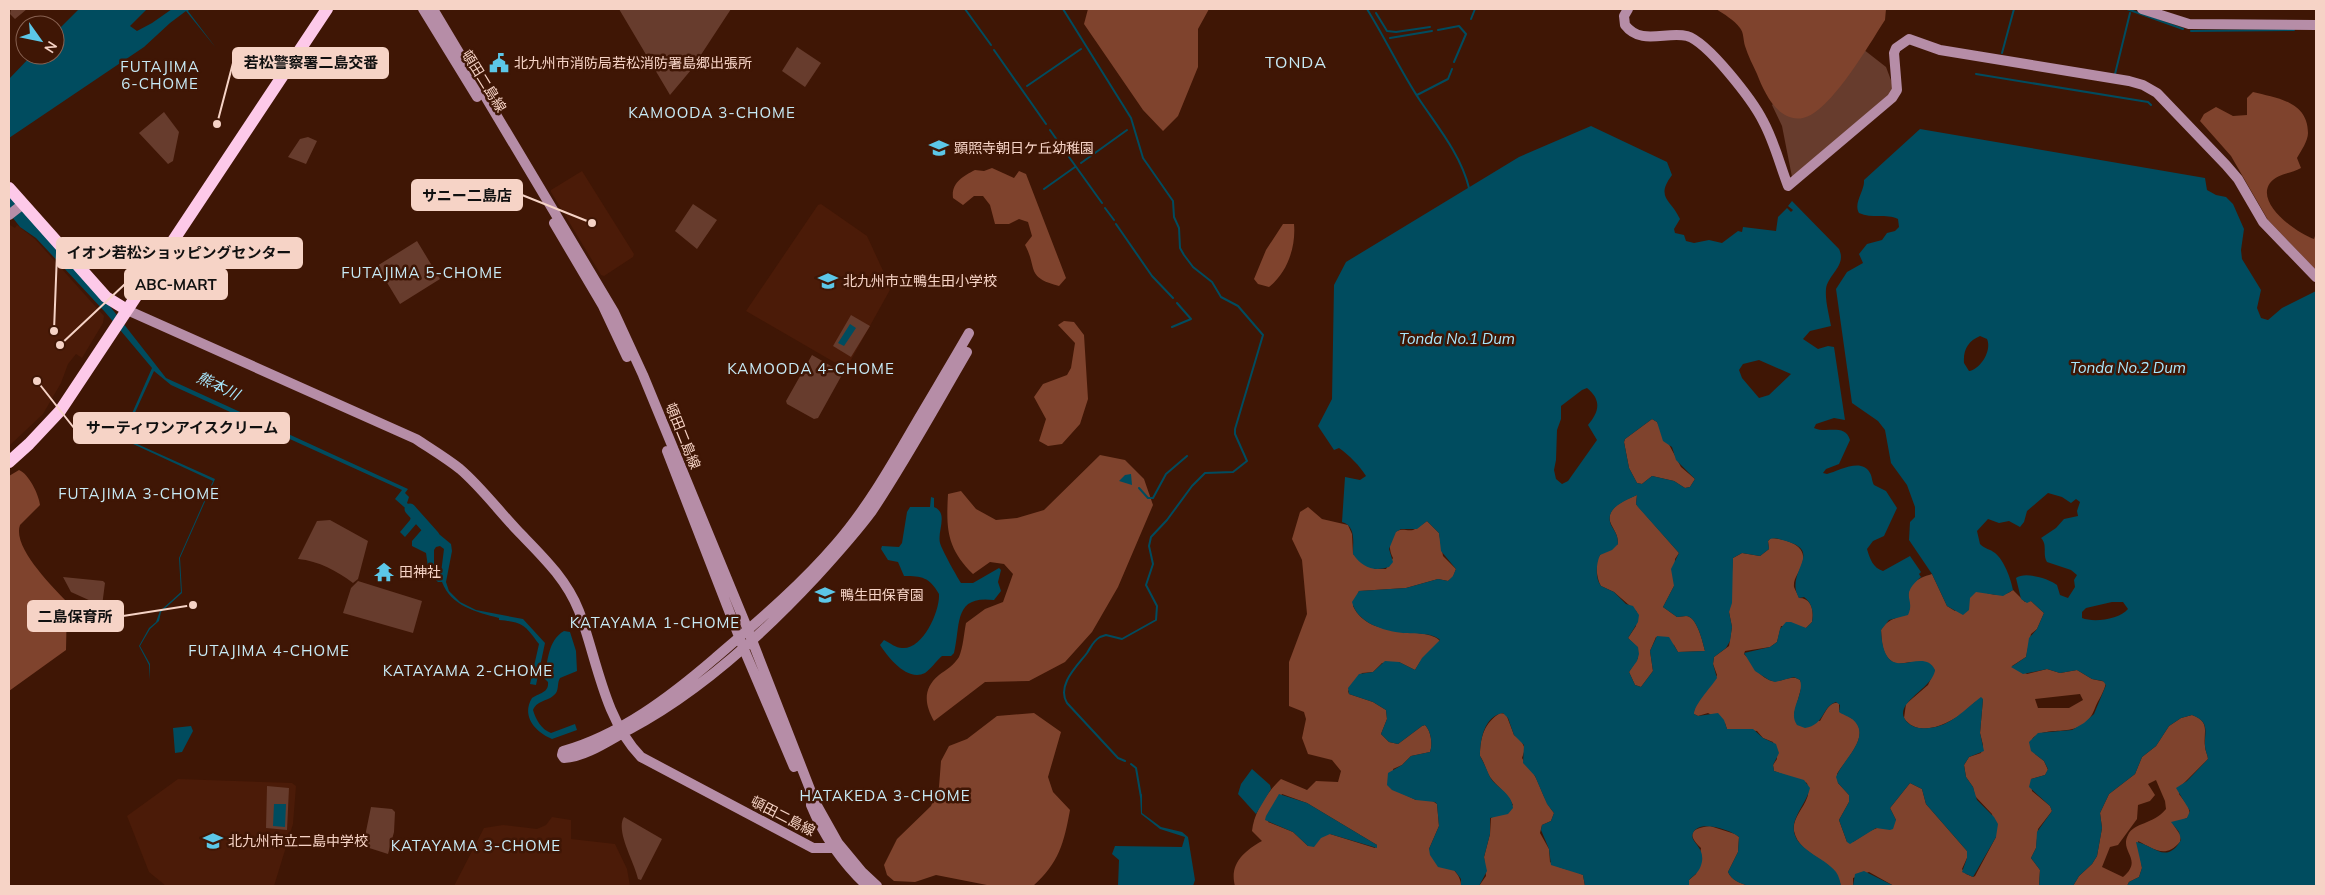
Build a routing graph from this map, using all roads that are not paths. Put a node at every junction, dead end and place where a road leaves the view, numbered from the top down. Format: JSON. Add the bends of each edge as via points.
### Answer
{"nodes":[{"id":1,"x":319,"y":9,"type":"edge"},
{"id":2,"x":327,"y":9,"type":"edge"},
{"id":3,"x":423,"y":9,"type":"edge"},
{"id":4,"x":433,"y":9,"type":"edge"},
{"id":5,"x":1628,"y":9,"type":"edge"},
{"id":6,"x":2142,"y":9,"type":"edge"},
{"id":7,"x":2316,"y":25,"type":"edge"},
{"id":8,"x":9,"y":188,"type":"edge"},
{"id":9,"x":23,"y":204,"type":"junction"},
{"id":10,"x":9,"y":216,"type":"edge"},
{"id":11,"x":2316,"y":277,"type":"edge"},
{"id":12,"x":119,"y":317,"type":"junction"},
{"id":13,"x":969,"y":333,"type":"dead end"},
{"id":14,"x":967,"y":352,"type":"dead end"},
{"id":15,"x":9,"y":454,"type":"edge"},
{"id":16,"x":9,"y":462,"type":"edge"},
{"id":17,"x":750,"y":635,"type":"junction"},
{"id":18,"x":741,"y":642,"type":"junction"},
{"id":19,"x":621,"y":730,"type":"junction"},
{"id":20,"x":832,"y":848,"type":"junction"},
{"id":21,"x":867,"y":886,"type":"edge"},
{"id":22,"x":877,"y":886,"type":"edge"}],
"edges":[{"from":1,"to":12,"type":"highway"},
{"from":2,"to":12,"type":"highway"},
{"from":3,"to":18,"type":"main road","name":"頓田二島線","via":[[603,306],[637,378]]},
{"from":4,"to":17,"type":"main road","name":"頓田二島線","via":[[614,312]]},
{"from":5,"to":11,"type":"main road","via":[[1624,16],[1625,25],[1635,34],[1644,37],[1685,36],[1698,41],[1715,58],[1764,121],[1788,186],[1892,98],[1897,90],[1893,57],[1896,48],[1910,39],[1940,50],[2143,85],[2157,93],[2226,165],[2263,222]]},
{"from":6,"to":7,"type":"main road","via":[[2189,24]]},
{"from":8,"to":9,"type":"highway"},
{"from":9,"to":10,"type":"main road"},
{"from":9,"to":12,"type":"highway","via":[[106,297]]},
{"from":12,"to":15,"type":"highway","via":[[41,423]]},
{"from":12,"to":16,"type":"highway","via":[[60,411]]},
{"from":12,"to":19,"type":"main road","name":"頓田二島線","via":[[416,439],[461,470],[569,589]]},
{"from":13,"to":17,"type":"main road","via":[[865,507],[837,543]]},
{"from":14,"to":17,"type":"main road","via":[[871,511],[786,609]]},
{"from":17,"to":18,"type":"main road"},
{"from":17,"to":22,"type":"main road","name":"頓田二島線","via":[[815,802],[838,843]]},
{"from":18,"to":19,"type":"main road"},
{"from":18,"to":20,"type":"main road","name":"頓田二島線","via":[[822,832]]},
{"from":19,"to":19,"type":"main road","via":[[569,758],[562,755],[563,751]]},
{"from":19,"to":20,"type":"main road","name":"頓田二島線","via":[[641,757],[813,848]]},
{"from":20,"to":21,"type":"main road","name":"頓田二島線"}]}
